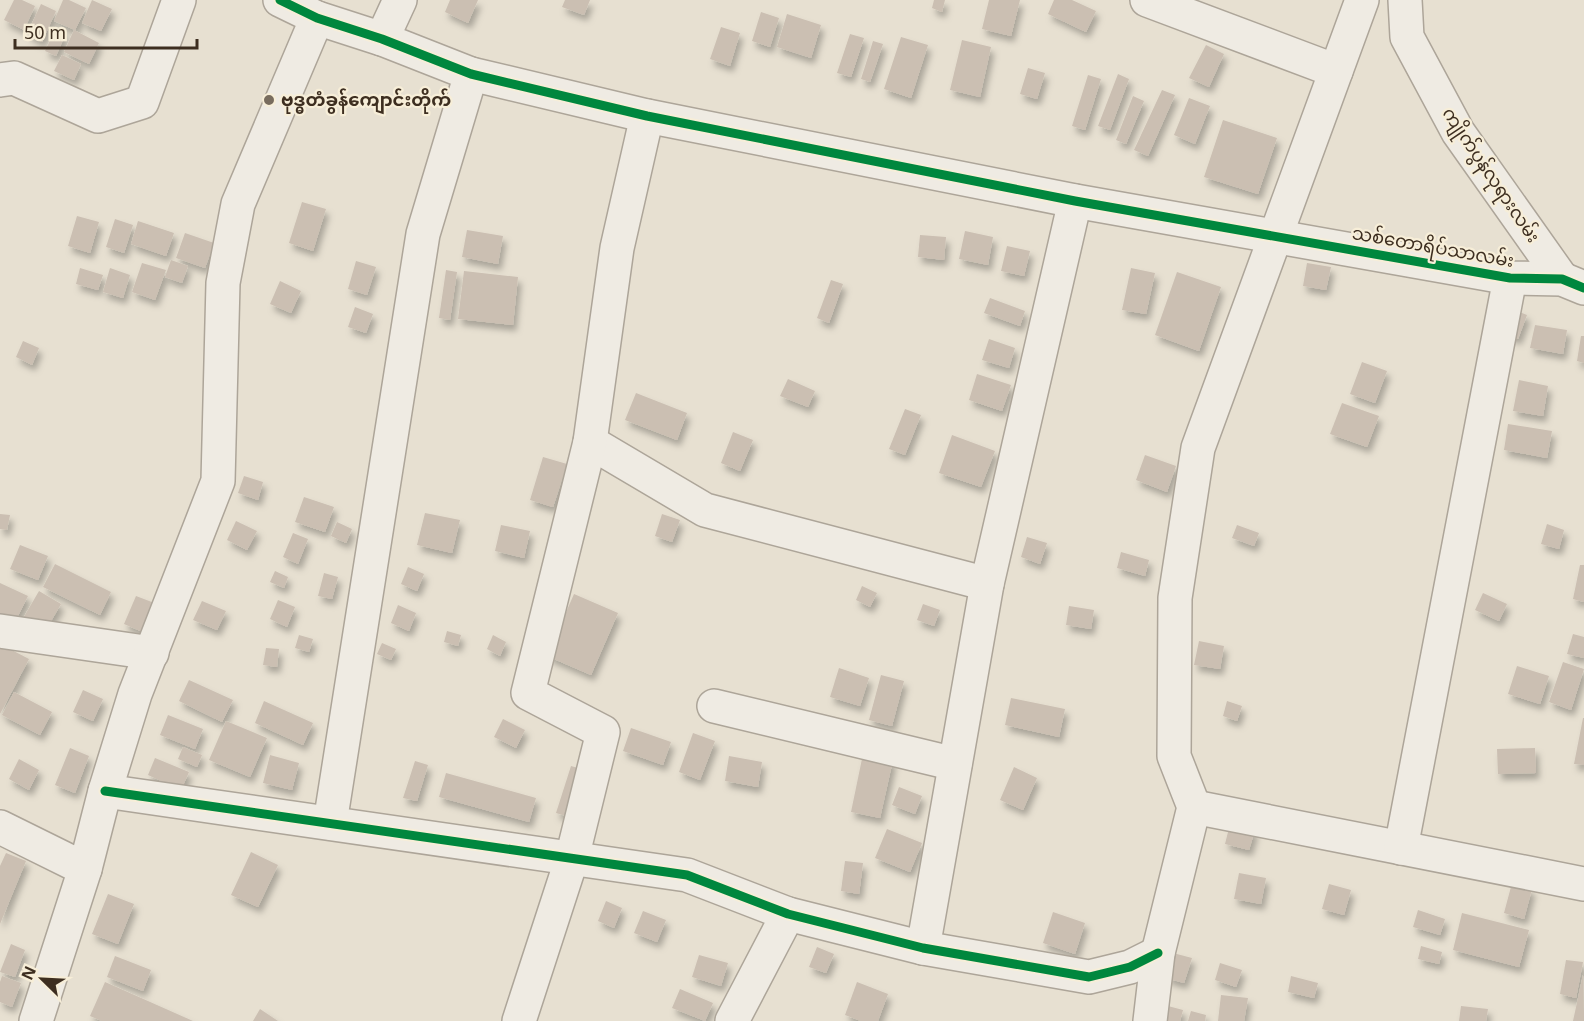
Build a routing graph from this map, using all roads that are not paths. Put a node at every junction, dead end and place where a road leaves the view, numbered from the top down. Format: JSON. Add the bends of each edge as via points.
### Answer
{"nodes":[{"id":1,"x":179,"y":0,"type":"edge"},
{"id":2,"x":280,"y":0,"type":"edge"},
{"id":3,"x":400,"y":0,"type":"edge"},
{"id":4,"x":1147,"y":0,"type":"edge"},
{"id":5,"x":1362,"y":0,"type":"edge"},
{"id":6,"x":1405,"y":0,"type":"edge"},
{"id":7,"x":317,"y":18,"type":"junction"},
{"id":8,"x":382,"y":39,"type":"junction"},
{"id":9,"x":1336,"y":71,"type":"junction"},
{"id":10,"x":471,"y":74,"type":"junction"},
{"id":11,"x":0,"y":80,"type":"edge"},
{"id":12,"x":647,"y":116,"type":"junction"},
{"id":13,"x":1075,"y":201,"type":"junction"},
{"id":14,"x":1275,"y":236,"type":"junction"},
{"id":15,"x":1510,"y":278,"type":"junction"},
{"id":16,"x":1573,"y":284,"type":"edge"},
{"id":17,"x":590,"y":442,"type":"junction"},
{"id":18,"x":987,"y":584,"type":"junction"},
{"id":19,"x":0,"y":631,"type":"edge"},
{"id":20,"x":152,"y":653,"type":"junction"},
{"id":21,"x":714,"y":706,"type":"dead end"},
{"id":22,"x":956,"y":764,"type":"junction"},
{"id":23,"x":105,"y":791,"type":"junction"},
{"id":24,"x":1194,"y":807,"type":"junction"},
{"id":25,"x":330,"y":823,"type":"junction"},
{"id":26,"x":0,"y":827,"type":"edge"},
{"id":27,"x":1401,"y":848,"type":"junction"},
{"id":28,"x":572,"y":858,"type":"junction"},
{"id":29,"x":85,"y":868,"type":"junction"},
{"id":30,"x":1584,"y":884,"type":"edge"},
{"id":31,"x":788,"y":914,"type":"junction"},
{"id":32,"x":923,"y":948,"type":"junction"},
{"id":33,"x":1158,"y":953,"type":"junction"},
{"id":34,"x":36,"y":1021,"type":"edge"},
{"id":35,"x":519,"y":1021,"type":"edge"},
{"id":36,"x":732,"y":1021,"type":"edge"},
{"id":37,"x":1150,"y":1021,"type":"edge"}],
"edges":[{"from":1,"to":11,"type":"street","via":[[142,102],[98,116],[14,78]]},
{"from":2,"to":7,"type":"street","name":"သစ်တောရိပ်သာလမ်း"},
{"from":3,"to":8,"type":"street"},
{"from":4,"to":9,"type":"street"},
{"from":5,"to":9,"type":"street"},
{"from":6,"to":16,"type":"street","name":"ကျိုက်ပွန်လုရားလမ်း","via":[[1407,36],[1458,132]]},
{"from":7,"to":8,"type":"street","name":"သစ်တောရိပ်သာလမ်း"},
{"from":7,"to":20,"type":"street","via":[[238,204],[223,283],[218,481]]},
{"from":8,"to":10,"type":"street","name":"သစ်တောရိပ်သာလမ်း"},
{"from":9,"to":14,"type":"street"},
{"from":10,"to":12,"type":"street","name":"သစ်တောရိပ်သာလမ်း"},
{"from":10,"to":25,"type":"street","via":[[423,234]]},
{"from":12,"to":13,"type":"street","name":"သစ်တောရိပ်သာလမ်း"},
{"from":12,"to":17,"type":"street","via":[[618,248]]},
{"from":13,"to":14,"type":"street","name":"သစ်တောရိပ်သာလမ်း"},
{"from":13,"to":18,"type":"street"},
{"from":14,"to":15,"type":"street","name":"သစ်တောရိပ်သာလမ်း"},
{"from":14,"to":24,"type":"street","via":[[1198,448],[1175,598],[1174,756]]},
{"from":15,"to":16,"type":"street","name":"သစ်တောရိပ်သာလမ်း"},
{"from":15,"to":27,"type":"street"},
{"from":17,"to":18,"type":"street","via":[[705,510]]},
{"from":17,"to":28,"type":"street","via":[[528,693],[603,732]]},
{"from":18,"to":22,"type":"street"},
{"from":19,"to":20,"type":"street"},
{"from":20,"to":23,"type":"street"},
{"from":21,"to":22,"type":"street"},
{"from":22,"to":32,"type":"street"},
{"from":23,"to":25,"type":"street"},
{"from":23,"to":29,"type":"street"},
{"from":24,"to":27,"type":"street"},
{"from":24,"to":33,"type":"street"},
{"from":25,"to":28,"type":"street"},
{"from":26,"to":29,"type":"street"},
{"from":27,"to":30,"type":"street"},
{"from":28,"to":31,"type":"street","via":[[687,875]]},
{"from":28,"to":35,"type":"street"},
{"from":29,"to":34,"type":"street"},
{"from":31,"to":32,"type":"street"},
{"from":31,"to":36,"type":"street"},
{"from":32,"to":33,"type":"street","via":[[1089,978],[1130,967]]},
{"from":33,"to":37,"type":"street"}]}
